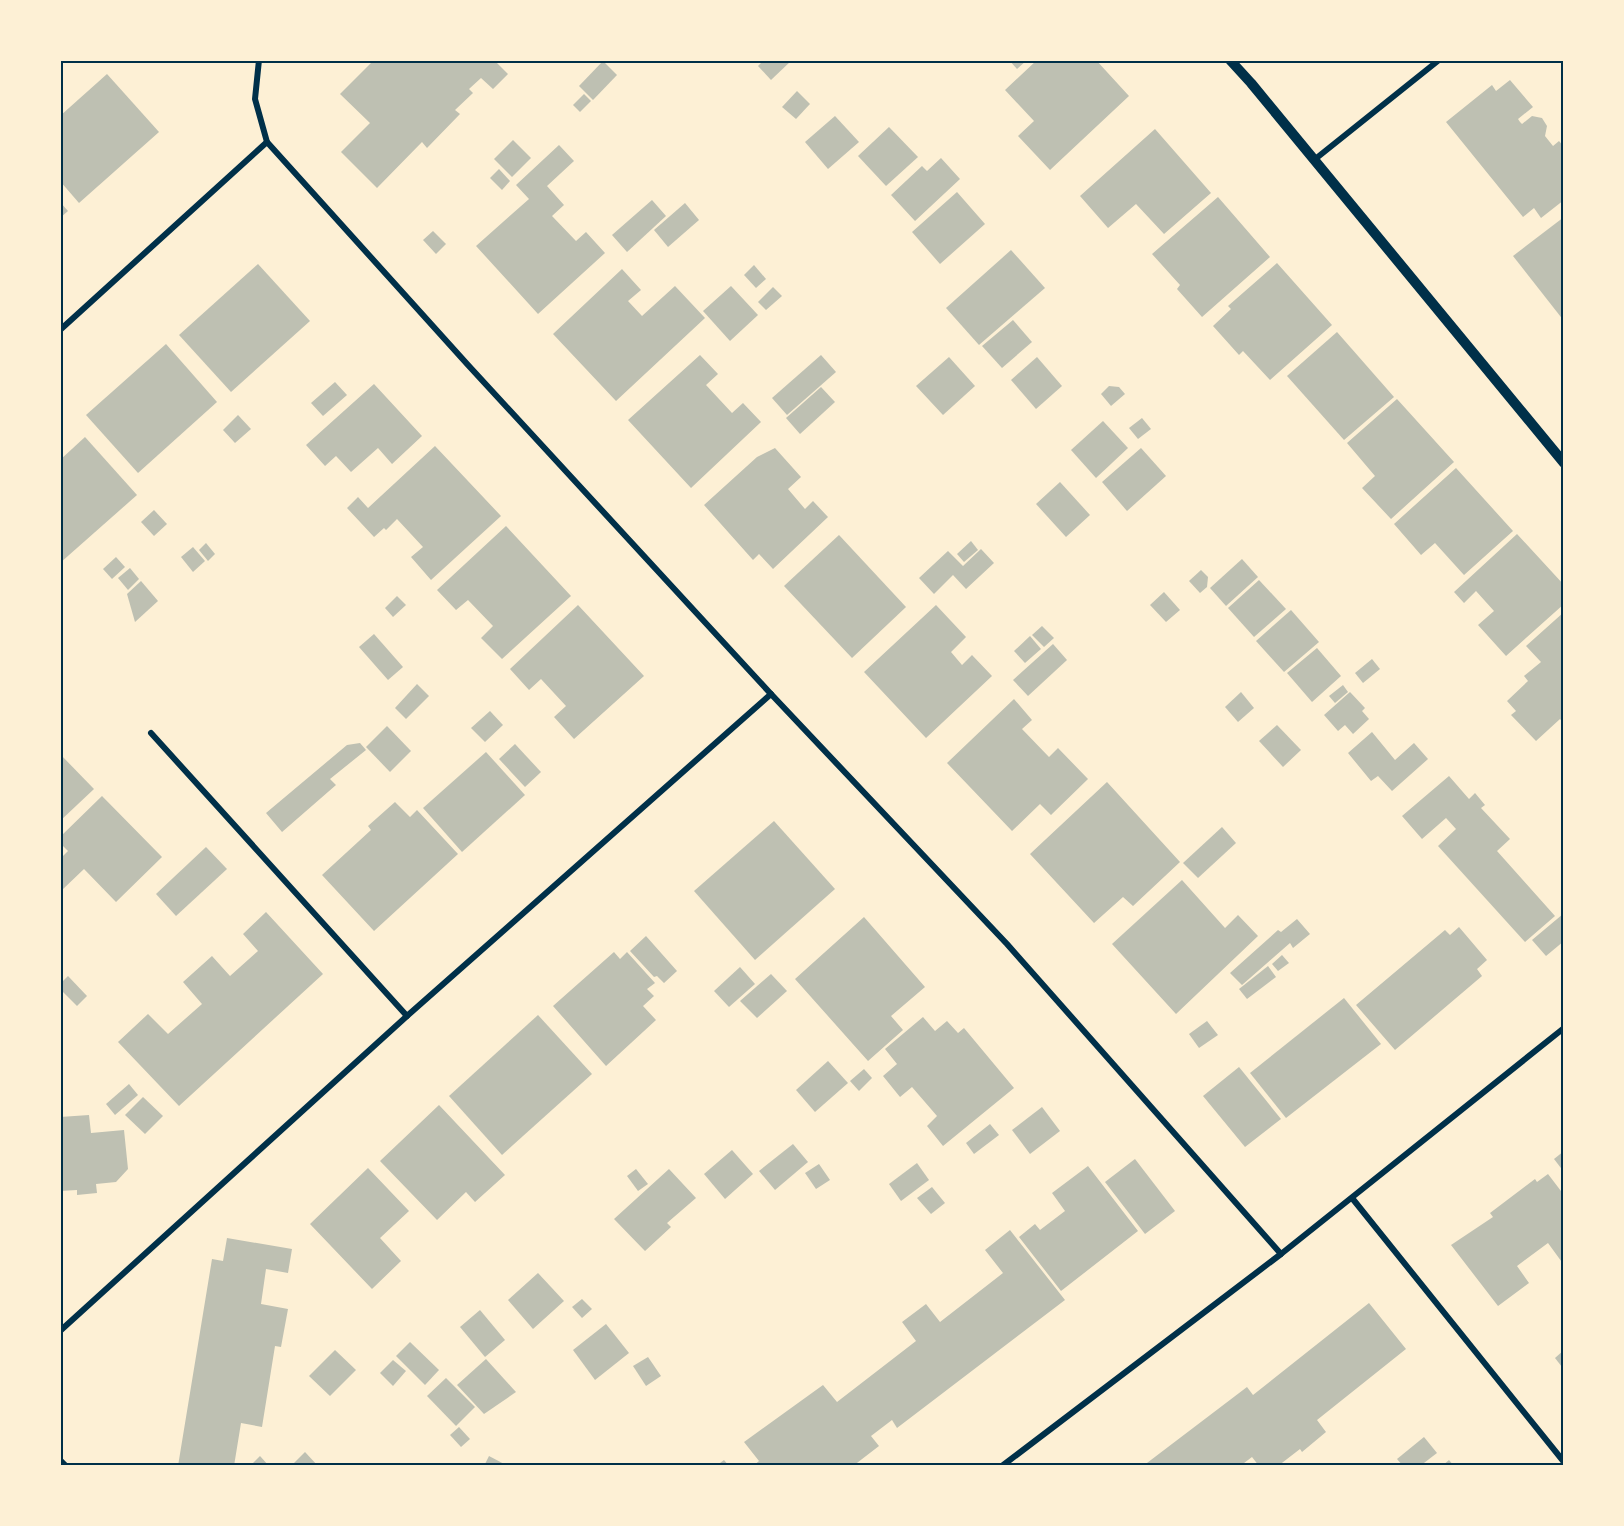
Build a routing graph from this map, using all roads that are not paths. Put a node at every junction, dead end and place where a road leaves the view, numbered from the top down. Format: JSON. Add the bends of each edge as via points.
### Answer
{"nodes":[{"id":1,"x":259,"y":60,"type":"edge"},
{"id":2,"x":1230,"y":60,"type":"edge"},
{"id":3,"x":1439,"y":60,"type":"edge"},
{"id":4,"x":267,"y":142,"type":"junction"},
{"id":5,"x":1314,"y":160,"type":"junction"},
{"id":6,"x":60,"y":330,"type":"edge"},
{"id":7,"x":1564,"y":463,"type":"edge"},
{"id":8,"x":771,"y":694,"type":"junction"},
{"id":9,"x":151,"y":734,"type":"dead end"},
{"id":10,"x":407,"y":1016,"type":"junction"},
{"id":11,"x":1564,"y":1028,"type":"edge"},
{"id":12,"x":1352,"y":1198,"type":"junction"},
{"id":13,"x":1281,"y":1254,"type":"junction"},
{"id":14,"x":60,"y":1331,"type":"edge"},
{"id":15,"x":60,"y":1461,"type":"edge"},
{"id":16,"x":1564,"y":1462,"type":"edge"},
{"id":17,"x":66,"y":1466,"type":"edge"},
{"id":18,"x":1002,"y":1466,"type":"edge"}],
"edges":[{"from":1,"to":4,"type":"street","via":[[255,99]]},
{"from":2,"to":5,"type":"street"},
{"from":3,"to":5,"type":"street"},
{"from":4,"to":6,"type":"street"},
{"from":4,"to":8,"type":"street"},
{"from":5,"to":7,"type":"street"},
{"from":8,"to":10,"type":"street"},
{"from":8,"to":13,"type":"street","via":[[1007,944]]},
{"from":9,"to":10,"type":"street"},
{"from":10,"to":14,"type":"street"},
{"from":11,"to":12,"type":"street"},
{"from":12,"to":13,"type":"street"},
{"from":12,"to":16,"type":"street"},
{"from":13,"to":18,"type":"street"},
{"from":15,"to":17,"type":"street"}]}
